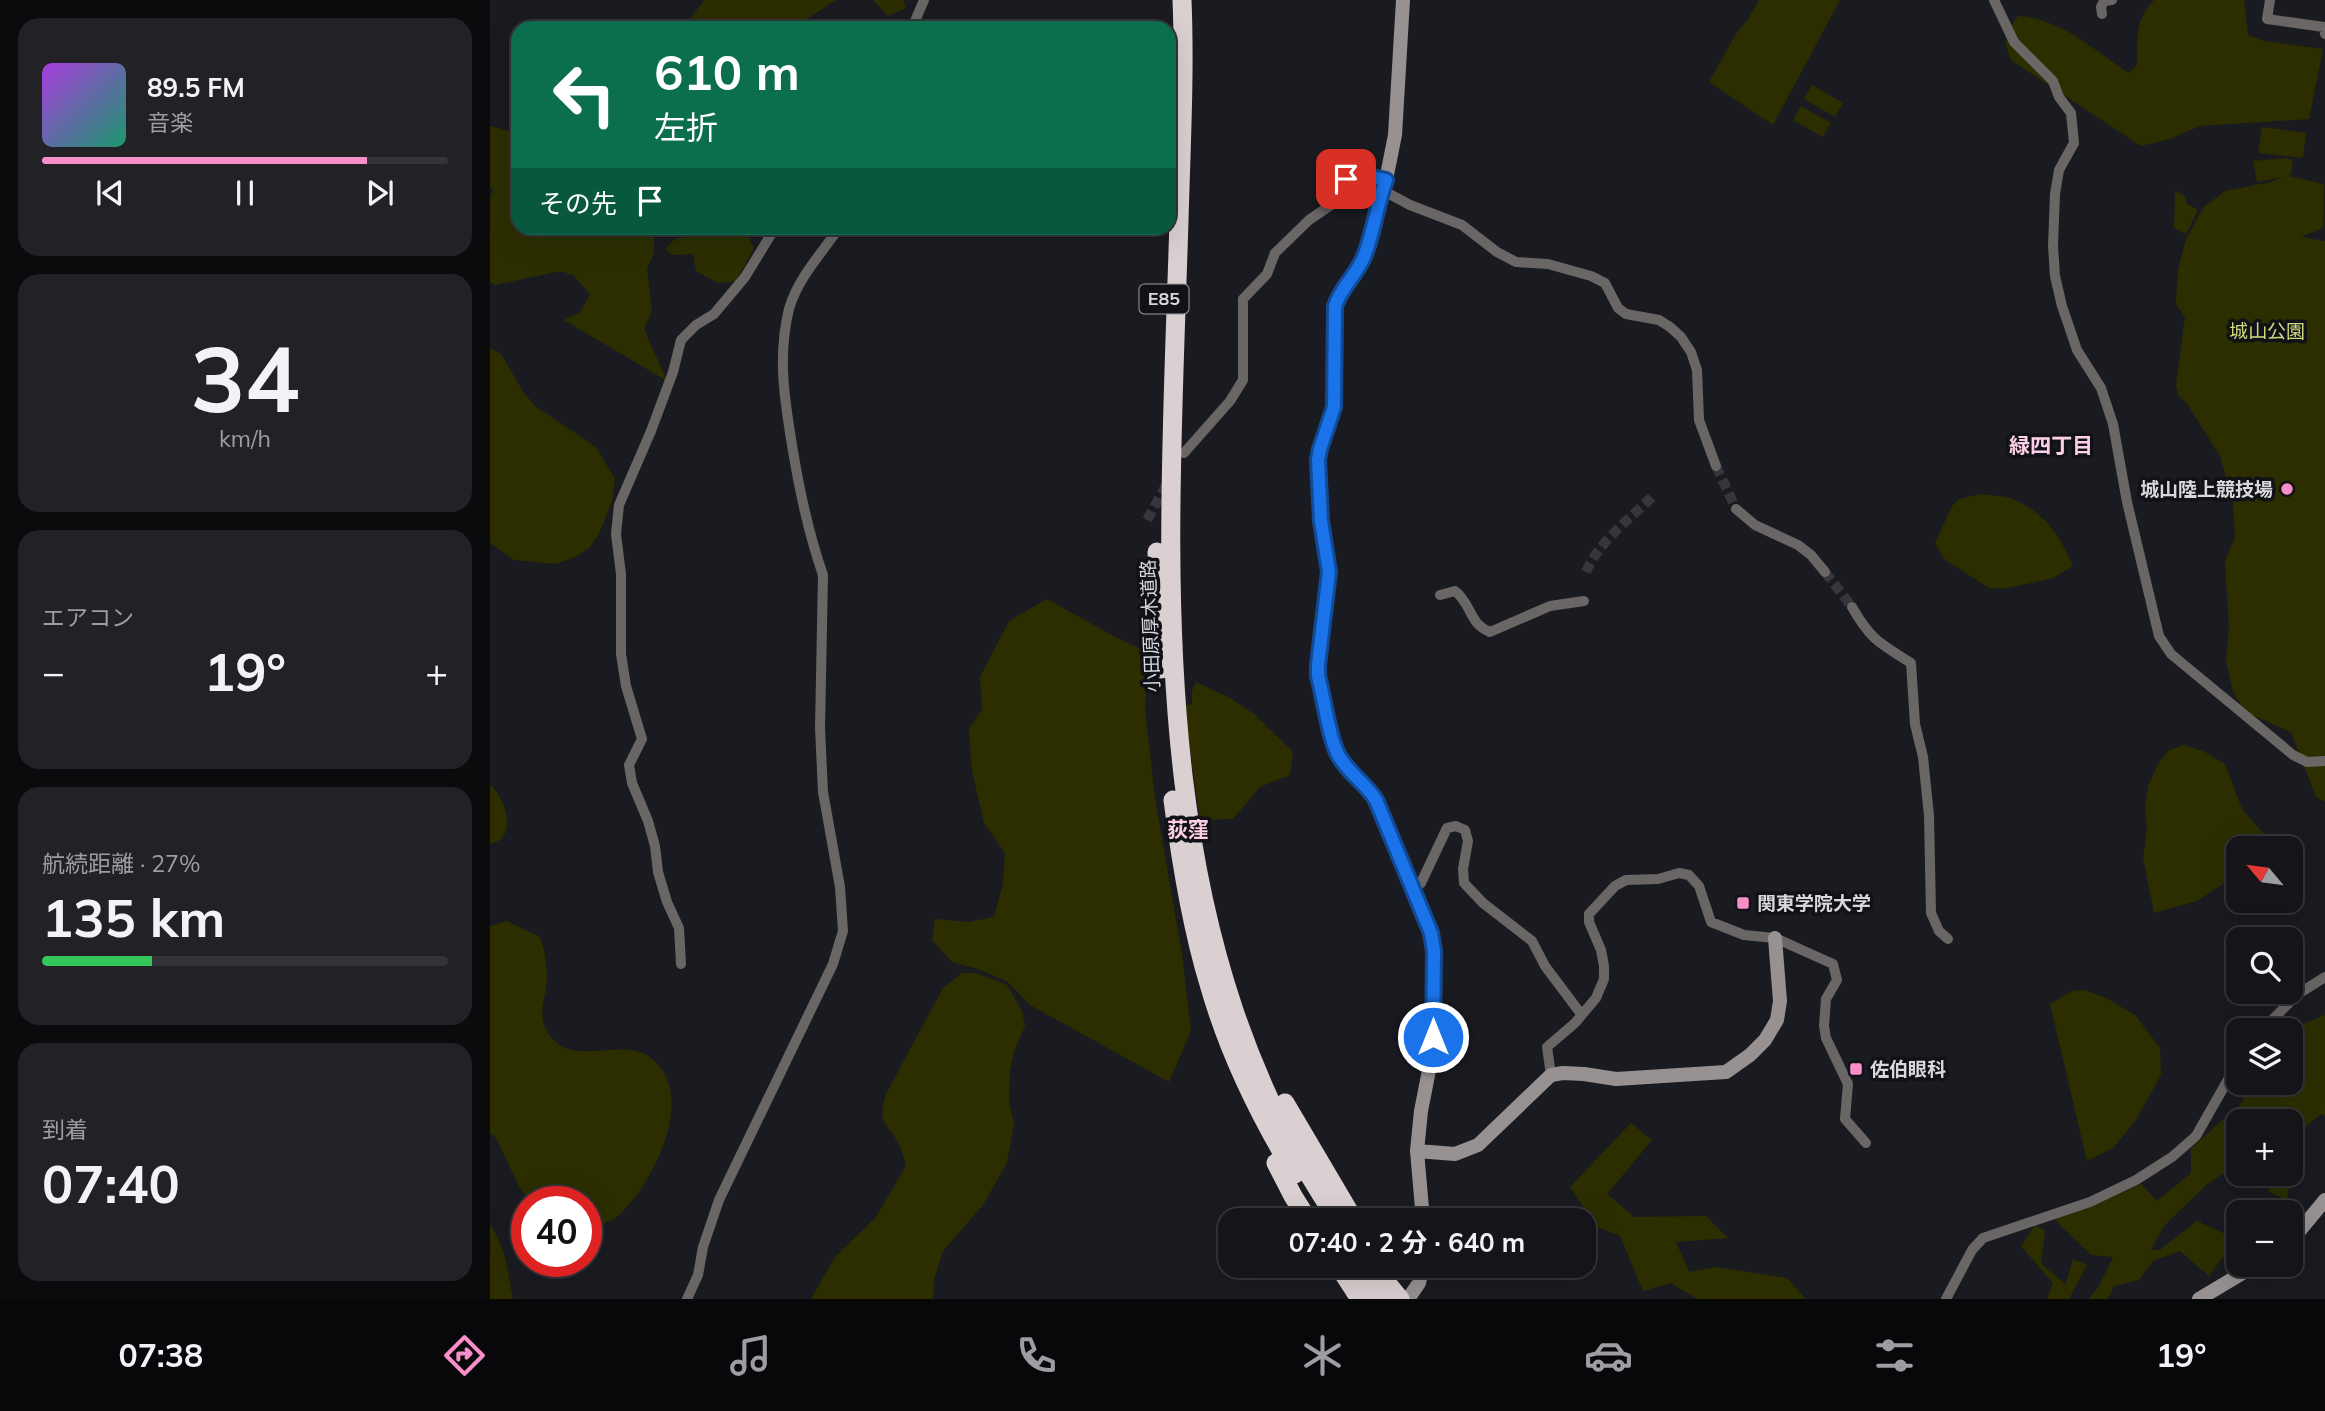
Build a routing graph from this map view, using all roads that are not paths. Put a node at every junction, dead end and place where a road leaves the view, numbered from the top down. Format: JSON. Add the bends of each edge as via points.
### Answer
{"nodes":[{"id":1,"x":924,"y":0,"type":"edge"},
{"id":2,"x":1169,"y":0,"type":"edge"},
{"id":3,"x":1182,"y":0,"type":"edge"},
{"id":4,"x":1403,"y":0,"type":"edge"},
{"id":5,"x":1994,"y":0,"type":"edge"},
{"id":6,"x":2114,"y":0,"type":"edge"},
{"id":7,"x":2122,"y":0,"type":"edge"},
{"id":8,"x":2270,"y":0,"type":"edge"},
{"id":9,"x":2102,"y":14,"type":"dead end"},
{"id":10,"x":915,"y":21,"type":"edge"},
{"id":11,"x":1171,"y":21,"type":"edge"},
{"id":12,"x":2325,"y":34,"type":"edge"},
{"id":13,"x":1177,"y":97,"type":"edge"},
{"id":14,"x":1176,"y":127,"type":"edge"},
{"id":15,"x":1384,"y":185,"type":"junction"},
{"id":16,"x":771,"y":235,"type":"edge"},
{"id":17,"x":834,"y":235,"type":"edge"},
{"id":18,"x":1166,"y":235,"type":"edge"},
{"id":19,"x":1172,"y":235,"type":"edge"},
{"id":20,"x":1168,"y":371,"type":"junction"},
{"id":21,"x":1184,"y":453,"type":"dead end"},
{"id":22,"x":1716,"y":466,"type":"tunnel mouth"},
{"id":23,"x":1736,"y":509,"type":"tunnel mouth"},
{"id":24,"x":1825,"y":572,"type":"tunnel mouth"},
{"id":25,"x":1440,"y":595,"type":"dead end"},
{"id":26,"x":1584,"y":601,"type":"dead end"},
{"id":27,"x":1852,"y":607,"type":"tunnel mouth"},
{"id":28,"x":2325,"y":761,"type":"edge"},
{"id":29,"x":1413,"y":890,"type":"junction"},
{"id":30,"x":1206,"y":915,"type":"junction"},
{"id":31,"x":1774,"y":938,"type":"junction"},
{"id":32,"x":1948,"y":939,"type":"dead end"},
{"id":33,"x":681,"y":964,"type":"dead end"},
{"id":34,"x":2325,"y":976,"type":"edge"},
{"id":35,"x":1581,"y":1014,"type":"junction"},
{"id":36,"x":2274,"y":1018,"type":"edge"},
{"id":37,"x":1551,"y":1076,"type":"junction"},
{"id":38,"x":2226,"y":1083,"type":"edge"},
{"id":39,"x":1866,"y":1143,"type":"dead end"},
{"id":40,"x":1417,"y":1151,"type":"junction"},
{"id":41,"x":2325,"y":1200,"type":"edge"},
{"id":42,"x":1315,"y":1208,"type":"edge"},
{"id":43,"x":1316,"y":1208,"type":"edge"},
{"id":44,"x":1347,"y":1208,"type":"edge"},
{"id":45,"x":1422,"y":1208,"type":"edge"},
{"id":46,"x":2303,"y":1227,"type":"edge"},
{"id":47,"x":2236,"y":1277,"type":"edge"},
{"id":48,"x":1346,"y":1278,"type":"edge"},
{"id":49,"x":1364,"y":1278,"type":"edge"},
{"id":50,"x":1388,"y":1278,"type":"edge"},
{"id":51,"x":1397,"y":1278,"type":"edge"},
{"id":52,"x":1420,"y":1278,"type":"edge"},
{"id":53,"x":1411,"y":1297,"type":"edge"},
{"id":54,"x":687,"y":1299,"type":"edge"},
{"id":55,"x":1360,"y":1299,"type":"edge"},
{"id":56,"x":1380,"y":1299,"type":"edge"},
{"id":57,"x":1945,"y":1299,"type":"edge"},
{"id":58,"x":2199,"y":1299,"type":"edge"}],
"edges":[{"from":1,"to":10,"type":"street"},
{"from":2,"to":11,"type":"highway","name":"小田原厚木道路","number":"E85"},
{"from":3,"to":13,"type":"highway","name":"小田原厚木道路","number":"E85"},
{"from":4,"to":15,"type":"street","via":[[1395,135]]},
{"from":5,"to":28,"type":"street","via":[[2014,42],[2053,81],[2071,113],[2074,143],[2059,170],[2055,194],[2055,276],[2077,350],[2102,388],[2113,424],[2159,636],[2171,654],[2293,755],[2307,762]]},
{"from":6,"to":7,"type":"street"},
{"from":6,"to":9,"type":"street","via":[[2104,1]]},
{"from":8,"to":12,"type":"street","via":[[2267,19],[2324,27]]},
{"from":13,"to":14,"type":"highway","name":"小田原厚木道路","number":"E85"},
{"from":15,"to":21,"type":"street","via":[[1354,173],[1346,179],[1337,201],[1275,253],[1267,274],[1243,299],[1243,380]]},
{"from":15,"to":22,"type":"street","via":[[1410,205],[1462,225],[1516,262],[1568,268],[1591,276],[1605,283],[1626,314],[1660,320],[1670,327],[1686,345],[1697,370],[1699,420]]},
{"from":15,"to":29,"type":"street","via":[[1362,262],[1335,306],[1334,407],[1318,460],[1329,572],[1318,676],[1336,752],[1376,800]]},
{"from":16,"to":33,"type":"street","via":[[745,277],[714,314],[681,340],[651,431],[619,505],[621,654],[642,739],[629,765],[648,821],[658,872],[679,928]]},
{"from":17,"to":54,"type":"street","via":[[806,271],[789,308],[782,352],[783,391],[799,486],[823,575],[823,792],[843,931],[833,964],[719,1200]]},
{"from":18,"to":20,"type":"highway","name":"小田原厚木道路","number":"E85"},
{"from":19,"to":20,"type":"highway","name":"小田原厚木道路","number":"E85"},
{"from":20,"to":30,"type":"highway","name":"小田原厚木道路","number":"E85","via":[[1176,710],[1183,784]]},
{"from":20,"to":42,"type":"highway","name":"小田原厚木道路","number":"E85","via":[[1158,634],[1166,742],[1191,909],[1208,984],[1229,1044],[1277,1145]]},
{"from":23,"to":24,"type":"street","via":[[1755,525],[1798,545]]},
{"from":25,"to":26,"type":"street","via":[[1455,591],[1464,597],[1476,624],[1490,632],[1550,606]]},
{"from":27,"to":32,"type":"street","via":[[1876,641],[1911,663],[1929,816],[1931,913]]},
{"from":29,"to":35,"type":"street","via":[[1421,883],[1447,828],[1465,831],[1464,883],[1532,941]]},
{"from":29,"to":40,"type":"street","via":[[1434,951],[1432,1055]]},
{"from":30,"to":43,"type":"highway","name":"小田原厚木道路","number":"E85","via":[[1241,1032]]},
{"from":30,"to":44,"type":"highway","via":[[1277,1089]]},
{"from":31,"to":35,"type":"street","via":[[1744,935],[1711,922],[1699,886],[1689,875],[1626,880],[1589,914],[1601,950],[1604,979],[1596,998]]},
{"from":31,"to":37,"type":"street","via":[[1780,1001],[1777,1020],[1765,1040],[1726,1072],[1616,1079],[1563,1073]]},
{"from":31,"to":39,"type":"street","via":[[1833,964],[1836,980],[1826,999],[1826,1038],[1848,1084],[1845,1119]]},
{"from":34,"to":36,"type":"street"},
{"from":35,"to":37,"type":"street","via":[[1547,1047]]},
{"from":37,"to":40,"type":"street","via":[[1478,1145],[1455,1154]]},
{"from":38,"to":57,"type":"street","via":[[2196,1136],[2172,1157],[2090,1202],[1983,1238]]},
{"from":40,"to":45,"type":"street"},
{"from":41,"to":46,"type":"street"},
{"from":47,"to":58,"type":"street"},
{"from":48,"to":55,"type":"highway"},
{"from":49,"to":56,"type":"highway"},
{"from":50,"to":53,"type":"highway"},
{"from":51,"to":53,"type":"highway"},
{"from":52,"to":53,"type":"street"}]}
